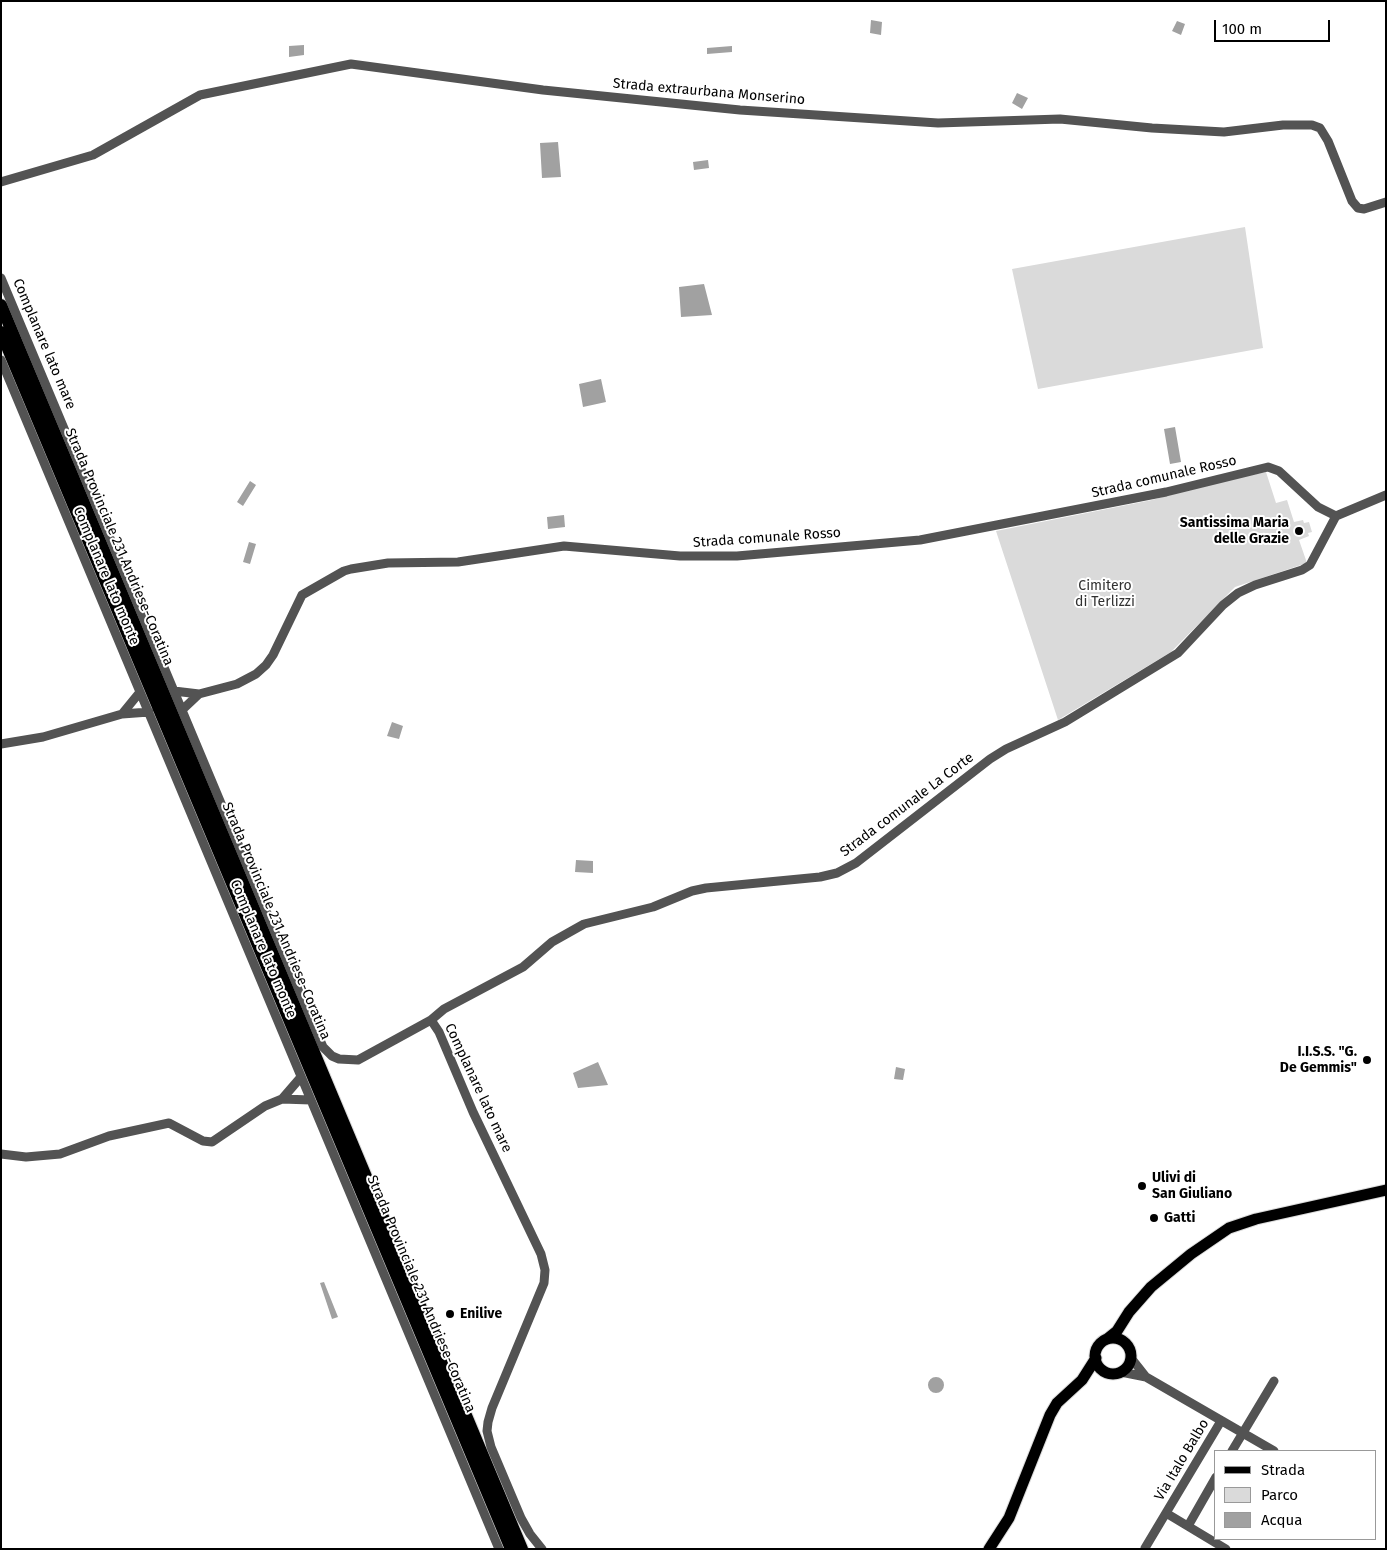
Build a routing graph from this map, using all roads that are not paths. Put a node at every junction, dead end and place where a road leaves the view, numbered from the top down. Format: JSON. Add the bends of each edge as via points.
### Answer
{"nodes":[{"id":1,"x":1,"y":182,"type":"edge"},
{"id":2,"x":1386,"y":202,"type":"edge"},
{"id":3,"x":1,"y":278,"type":"edge"},
{"id":4,"x":1,"y":305,"type":"edge"},
{"id":5,"x":1,"y":332,"type":"edge"},
{"id":6,"x":1,"y":360,"type":"edge"},
{"id":7,"x":1386,"y":495,"type":"edge"},
{"id":8,"x":1336,"y":516,"type":"junction"},
{"id":9,"x":174,"y":691,"type":"junction"},
{"id":10,"x":140,"y":692,"type":"junction"},
{"id":11,"x":199,"y":694,"type":"junction"},
{"id":12,"x":182,"y":710,"type":"junction"},
{"id":13,"x":149,"y":712,"type":"junction"},
{"id":14,"x":122,"y":714,"type":"junction"},
{"id":15,"x":1,"y":744,"type":"edge"},
{"id":16,"x":431,"y":1020,"type":"junction"},
{"id":17,"x":301,"y":1077,"type":"junction"},
{"id":18,"x":282,"y":1099,"type":"junction"},
{"id":19,"x":311,"y":1100,"type":"junction"},
{"id":20,"x":1,"y":1154,"type":"edge"},
{"id":21,"x":1386,"y":1190,"type":"edge"},
{"id":22,"x":1126,"y":1320,"type":"junction"},
{"id":23,"x":1107,"y":1340,"type":"junction"},
{"id":24,"x":1127,"y":1344,"type":"junction"},
{"id":25,"x":1096,"y":1358,"type":"junction"},
{"id":26,"x":1131,"y":1358,"type":"junction"},
{"id":27,"x":1105,"y":1372,"type":"junction"},
{"id":28,"x":1121,"y":1372,"type":"junction"},
{"id":29,"x":1146,"y":1377,"type":"junction"},
{"id":30,"x":1082,"y":1380,"type":"junction"},
{"id":31,"x":1274,"y":1381,"type":"dead end"},
{"id":32,"x":1221,"y":1421,"type":"junction"},
{"id":33,"x":1243,"y":1433,"type":"junction"},
{"id":34,"x":1233,"y":1450,"type":"edge"},
{"id":35,"x":1272,"y":1450,"type":"edge"},
{"id":36,"x":1214,"y":1480,"type":"edge"},
{"id":37,"x":1166,"y":1513,"type":"junction"},
{"id":38,"x":1188,"y":1526,"type":"junction"},
{"id":39,"x":1145,"y":1548,"type":"edge"},
{"id":40,"x":499,"y":1549,"type":"edge"},
{"id":41,"x":511,"y":1549,"type":"edge"},
{"id":42,"x":522,"y":1549,"type":"edge"},
{"id":43,"x":542,"y":1549,"type":"edge"},
{"id":44,"x":988,"y":1549,"type":"edge"},
{"id":45,"x":1226,"y":1549,"type":"edge"}],
"edges":[{"from":1,"to":2,"type":"street","name":"Strada extraurbana Monserino","via":[[93,154],[200,95],[351,64],[543,90],[740,110],[938,123],[1060,119],[1224,132],[1312,125],[1320,128],[1328,141],[1352,201],[1358,208]]},
{"from":3,"to":9,"type":"street","name":"Complanare lato mare"},
{"from":4,"to":42,"type":"highway","name":"Strada Provinciale 231 Andriese-Coratina"},
{"from":5,"to":41,"type":"highway","name":"Strada Provinciale 231 Andriese-Coratina"},
{"from":6,"to":10,"type":"street","name":"Complanare lato monte"},
{"from":7,"to":8,"type":"street"},
{"from":8,"to":11,"type":"street","name":"Strada comunale Rosso","via":[[1318,507],[1279,471],[1268,467],[1166,492],[920,540],[737,556],[680,556],[564,546],[458,562],[388,563],[344,571],[302,595],[266,665],[236,684]]},
{"from":8,"to":16,"type":"street","name":"Strada comunale La Corte","via":[[1310,566],[1238,593],[1178,653],[1065,722],[990,759],[856,864],[820,877],[699,890],[652,907],[584,924],[552,942],[519,970],[444,1009]]},
{"from":9,"to":11,"type":"street","name":"Strada comunale Rosso"},
{"from":9,"to":12,"type":"street","name":"Complanare lato mare"},
{"from":10,"to":13,"type":"street","name":"Complanare lato monte"},
{"from":10,"to":14,"type":"street"},
{"from":11,"to":12,"type":"street","name":"Strada comunale Rosso"},
{"from":12,"to":16,"type":"street","name":"Complanare lato mare","via":[[325,1049],[339,1059],[358,1060]]},
{"from":13,"to":14,"type":"street"},
{"from":13,"to":17,"type":"street","name":"Complanare lato monte"},
{"from":14,"to":15,"type":"street","via":[[43,737]]},
{"from":16,"to":43,"type":"street","name":"Complanare lato mare","via":[[544,1265],[544,1283],[492,1408],[487,1431],[489,1443],[521,1518]]},
{"from":17,"to":18,"type":"street"},
{"from":17,"to":19,"type":"street","name":"Complanare lato monte"},
{"from":18,"to":19,"type":"street"},
{"from":18,"to":20,"type":"street","via":[[252,1113],[212,1142],[203,1141],[169,1123],[109,1136],[60,1154],[26,1157]]},
{"from":19,"to":40,"type":"street","name":"Complanare lato monte"},
{"from":21,"to":22,"type":"main road","via":[[1229,1228],[1162,1278],[1140,1299]]},
{"from":22,"to":23,"type":"main road"},
{"from":22,"to":24,"type":"main road"},
{"from":23,"to":24,"type":"main road","via":[[1118,1339]]},
{"from":23,"to":25,"type":"main road","via":[[1098,1347]]},
{"from":24,"to":26,"type":"main road"},
{"from":25,"to":27,"type":"main road"},
{"from":25,"to":30,"type":"main road"},
{"from":26,"to":28,"type":"main road"},
{"from":26,"to":29,"type":"street"},
{"from":27,"to":28,"type":"main road"},
{"from":27,"to":30,"type":"main road"},
{"from":28,"to":29,"type":"street"},
{"from":29,"to":32,"type":"street","name":"Via Italo Balbo"},
{"from":30,"to":44,"type":"main road","via":[[1050,1415],[1009,1518]]},
{"from":31,"to":33,"type":"street"},
{"from":32,"to":33,"type":"street","name":"Via Italo Balbo"},
{"from":32,"to":37,"type":"street","name":"Via Italo Balbo"},
{"from":33,"to":34,"type":"street"},
{"from":33,"to":35,"type":"street","name":"Via Italo Balbo"},
{"from":36,"to":38,"type":"street"},
{"from":37,"to":38,"type":"street","name":"Via Italo Balbo"},
{"from":37,"to":39,"type":"street","name":"Via Italo Balbo"},
{"from":38,"to":45,"type":"street","name":"Via Italo Balbo"}]}
